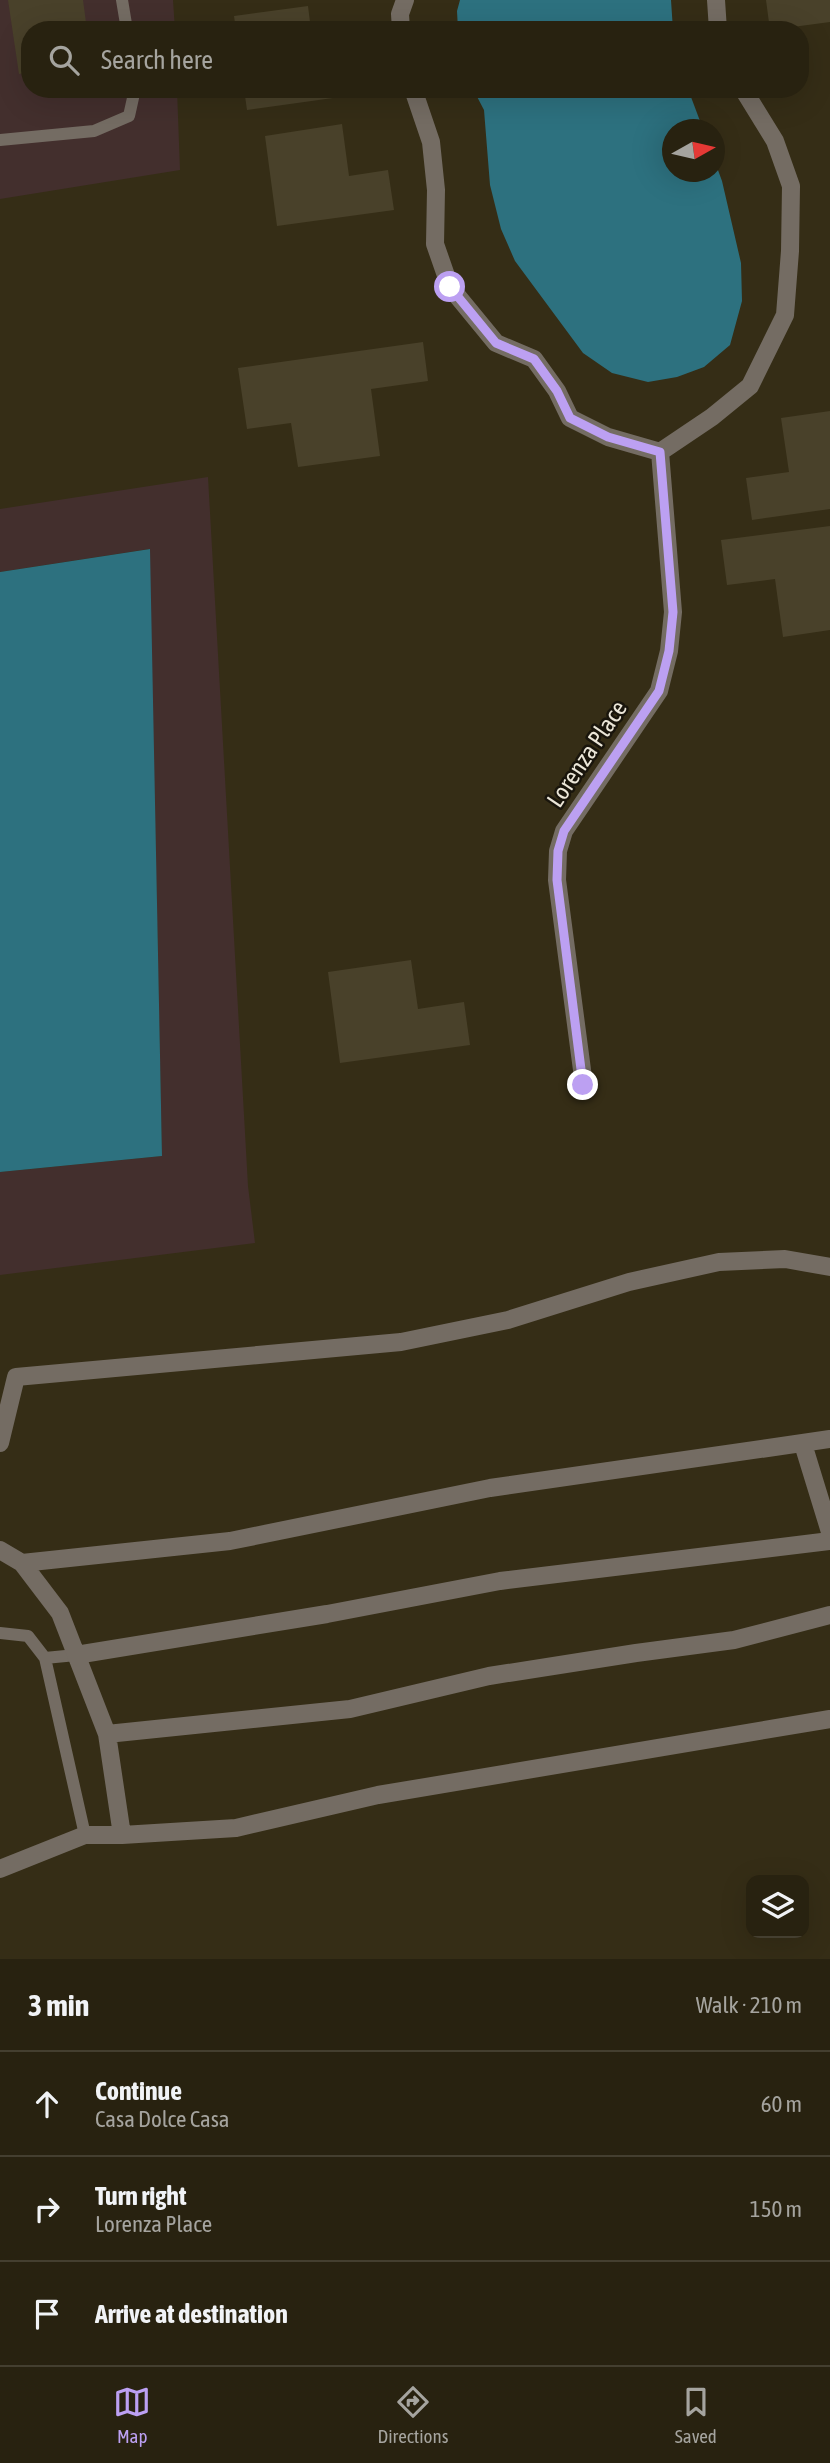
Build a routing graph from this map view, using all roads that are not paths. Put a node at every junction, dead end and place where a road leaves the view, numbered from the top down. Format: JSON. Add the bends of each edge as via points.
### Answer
{"nodes":[{"id":1,"x":122,"y":0,"type":"edge"},
{"id":2,"x":405,"y":0,"type":"edge"},
{"id":3,"x":716,"y":0,"type":"edge"},
{"id":4,"x":126,"y":21,"type":"edge"},
{"id":5,"x":400,"y":21,"type":"edge"},
{"id":6,"x":717,"y":21,"type":"edge"},
{"id":7,"x":133,"y":98,"type":"edge"},
{"id":8,"x":416,"y":98,"type":"edge"},
{"id":9,"x":749,"y":98,"type":"edge"},
{"id":10,"x":0,"y":140,"type":"edge"},
{"id":11,"x":660,"y":452,"type":"junction"},
{"id":12,"x":583,"y":1085,"type":"dead end"},
{"id":13,"x":830,"y":1267,"type":"edge"},
{"id":14,"x":830,"y":1439,"type":"edge"},
{"id":15,"x":0,"y":1443,"type":"edge"},
{"id":16,"x":803,"y":1444,"type":"junction"},
{"id":17,"x":830,"y":1532,"type":"edge"},
{"id":18,"x":830,"y":1541,"type":"edge"},
{"id":19,"x":0,"y":1550,"type":"edge"},
{"id":20,"x":22,"y":1563,"type":"junction"},
{"id":21,"x":830,"y":1615,"type":"edge"},
{"id":22,"x":0,"y":1633,"type":"edge"},
{"id":23,"x":76,"y":1655,"type":"junction"},
{"id":24,"x":44,"y":1658,"type":"junction"},
{"id":25,"x":830,"y":1719,"type":"edge"},
{"id":26,"x":107,"y":1734,"type":"junction"},
{"id":27,"x":85,"y":1835,"type":"junction"},
{"id":28,"x":122,"y":1835,"type":"junction"},
{"id":29,"x":0,"y":1868,"type":"edge"}],
"edges":[{"from":1,"to":4,"type":"lane"},
{"from":2,"to":5,"type":"street"},
{"from":3,"to":6,"type":"street"},
{"from":7,"to":10,"type":"lane","via":[[129,116],[94,131]]},
{"from":8,"to":11,"type":"street","via":[[430,142],[436,190],[435,244],[450,287],[496,343],[534,359],[570,418],[608,437]]},
{"from":9,"to":11,"type":"street","via":[[775,141],[791,186],[785,315],[750,386]]},
{"from":11,"to":12,"type":"street","name":"Lorenza Place","via":[[673,612],[659,691],[564,831],[558,851],[557,880]]},
{"from":13,"to":15,"type":"street","via":[[785,1259],[719,1262],[629,1282],[508,1320],[401,1342],[16,1377]]},
{"from":14,"to":16,"type":"street"},
{"from":16,"to":17,"type":"street"},
{"from":16,"to":20,"type":"street","via":[[490,1488],[230,1541]]},
{"from":18,"to":23,"type":"street","via":[[500,1581]]},
{"from":19,"to":20,"type":"street"},
{"from":20,"to":23,"type":"street","via":[[60,1613]]},
{"from":21,"to":26,"type":"street","via":[[734,1640],[489,1676],[350,1709]]},
{"from":22,"to":24,"type":"lane","via":[[28,1636]]},
{"from":23,"to":24,"type":"lane"},
{"from":23,"to":26,"type":"street"},
{"from":24,"to":27,"type":"lane"},
{"from":25,"to":28,"type":"street","via":[[378,1796],[236,1828]]},
{"from":26,"to":28,"type":"street"},
{"from":27,"to":28,"type":"street"},
{"from":27,"to":29,"type":"street"}]}
